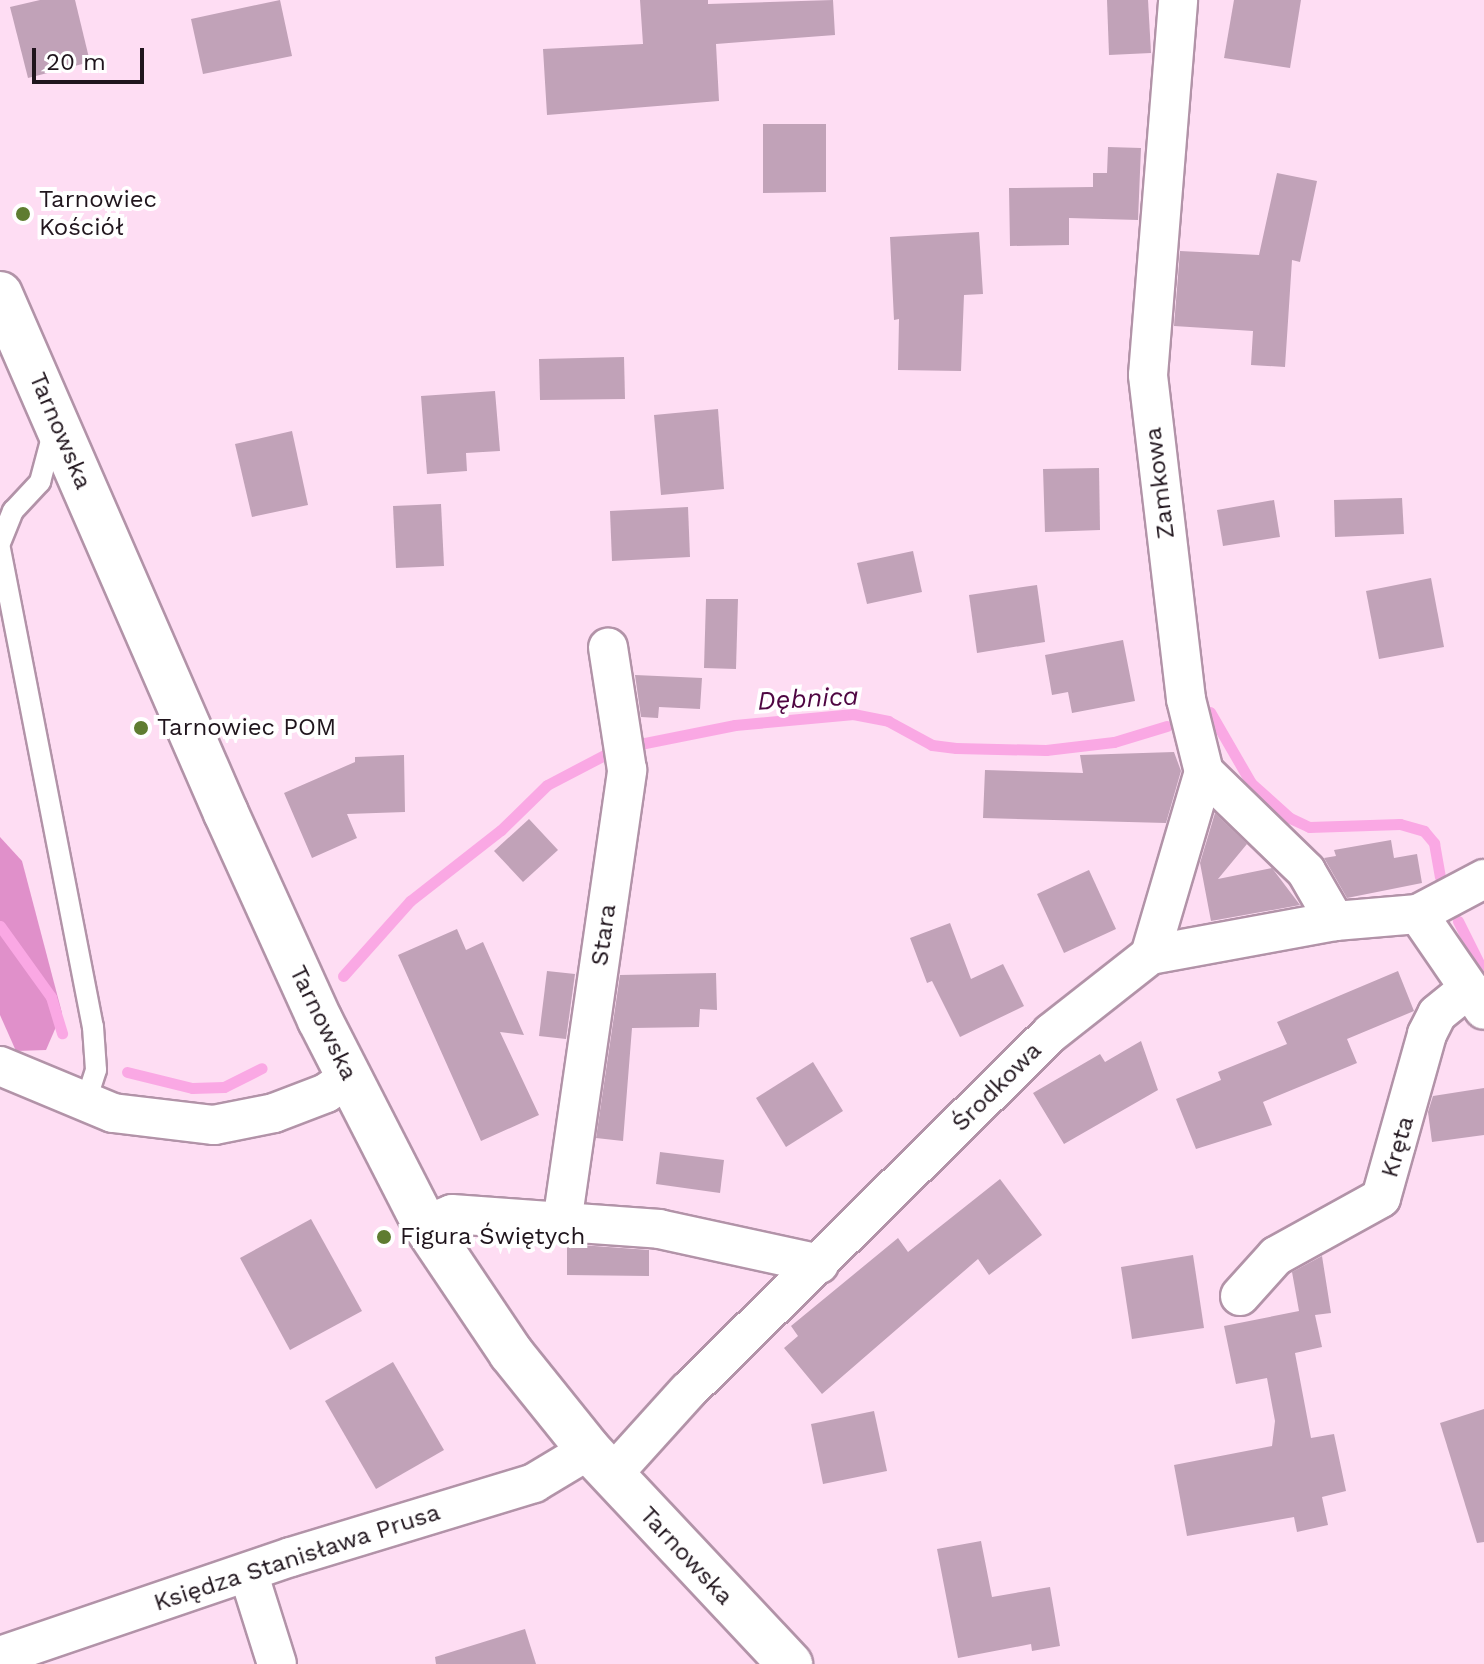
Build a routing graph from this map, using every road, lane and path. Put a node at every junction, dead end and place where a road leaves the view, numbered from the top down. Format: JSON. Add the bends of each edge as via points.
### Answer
{"nodes":[{"id":1,"x":1178,"y":0,"type":"edge"},
{"id":2,"x":0,"y":294,"type":"edge"},
{"id":3,"x":56,"y":421,"type":"junction"},
{"id":4,"x":0,"y":546,"type":"edge"},
{"id":5,"x":608,"y":647,"type":"dead end"},
{"id":6,"x":1204,"y":772,"type":"junction"},
{"id":7,"x":1484,"y":879,"type":"edge"},
{"id":8,"x":1418,"y":914,"type":"junction"},
{"id":9,"x":1335,"y":921,"type":"junction"},
{"id":10,"x":1150,"y":955,"type":"junction"},
{"id":11,"x":1476,"y":999,"type":"edge"},
{"id":12,"x":0,"y":1066,"type":"edge"},
{"id":13,"x":349,"y":1077,"type":"junction"},
{"id":14,"x":86,"y":1101,"type":"junction"},
{"id":15,"x":562,"y":1223,"type":"junction"},
{"id":16,"x":425,"y":1225,"type":"junction"},
{"id":17,"x":819,"y":1264,"type":"junction"},
{"id":18,"x":1240,"y":1296,"type":"dead end"},
{"id":19,"x":600,"y":1462,"type":"junction"},
{"id":20,"x":248,"y":1572,"type":"junction"},
{"id":21,"x":0,"y":1656,"type":"edge"},
{"id":22,"x":277,"y":1664,"type":"edge"},
{"id":23,"x":790,"y":1664,"type":"edge"}],
"edges":[{"from":1,"to":6,"type":"street","name":"Zamkowa","via":[[1148,375],[1186,699]]},
{"from":2,"to":3,"type":"main road","name":"Tarnowska"},
{"from":3,"to":4,"type":"lane","via":[[40,482],[13,511]]},
{"from":3,"to":13,"type":"main road","name":"Tarnowska","via":[[226,813]]},
{"from":4,"to":14,"type":"lane","via":[[93,1027],[96,1070]]},
{"from":5,"to":15,"type":"street","name":"Stara","via":[[627,770]]},
{"from":6,"to":9,"type":"street","via":[[1306,871]]},
{"from":6,"to":10,"type":"street"},
{"from":7,"to":8,"type":"street","name":"Środkowa"},
{"from":8,"to":9,"type":"street","name":"Środkowa"},
{"from":8,"to":11,"type":"street"},
{"from":9,"to":10,"type":"street","name":"Środkowa"},
{"from":10,"to":17,"type":"street","name":"Środkowa","via":[[1051,1033]]},
{"from":11,"to":18,"type":"street","name":"Kręta","via":[[1437,1014],[1427,1034],[1381,1198],[1276,1256]]},
{"from":12,"to":14,"type":"street"},
{"from":13,"to":14,"type":"street","via":[[326,1093],[274,1113],[214,1125],[113,1113]]},
{"from":13,"to":16,"type":"main road","name":"Tarnowska"},
{"from":15,"to":16,"type":"street","via":[[452,1214]]},
{"from":15,"to":17,"type":"street","via":[[659,1229]]},
{"from":16,"to":19,"type":"main road","name":"Tarnowska","via":[[511,1353]]},
{"from":17,"to":19,"type":"street","name":"Środkowa","via":[[688,1391]]},
{"from":19,"to":20,"type":"street","name":"Księdza Stanisława Prusa"},
{"from":19,"to":23,"type":"main road","name":"Tarnowska"},
{"from":20,"to":21,"type":"street","name":"Księdza Stanisława Prusa"},
{"from":20,"to":22,"type":"street"}]}
